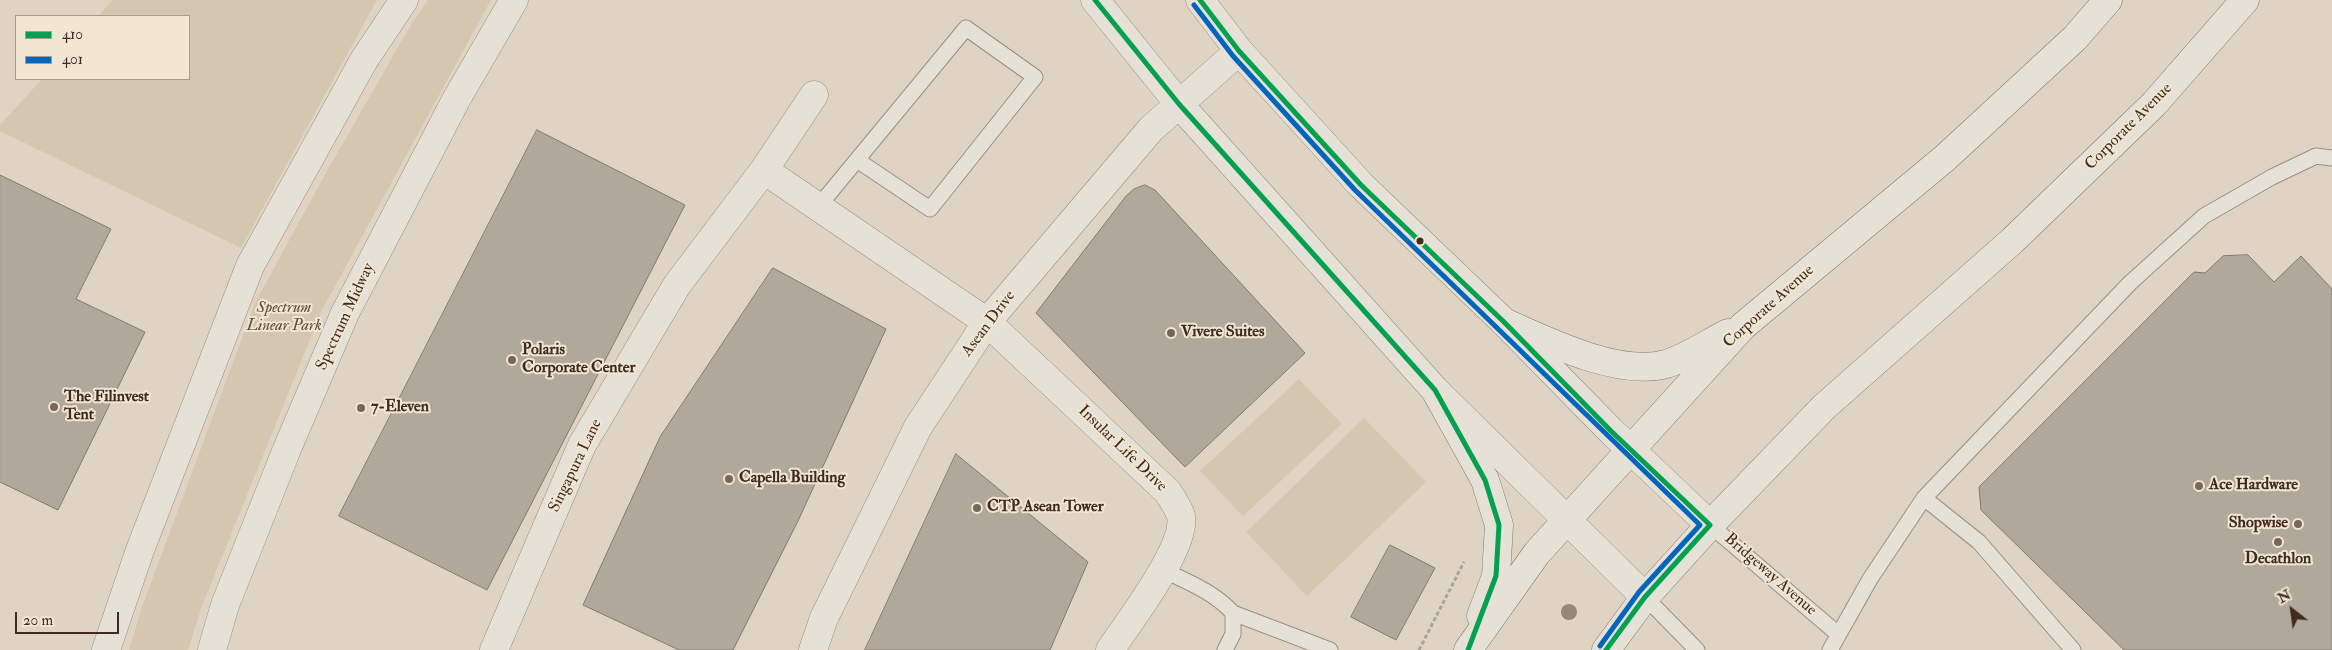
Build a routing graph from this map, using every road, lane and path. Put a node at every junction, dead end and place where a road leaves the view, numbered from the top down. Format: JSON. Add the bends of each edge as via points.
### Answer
{"nodes":[{"id":1,"x":404,"y":0,"type":"edge"},
{"id":2,"x":514,"y":0,"type":"edge"},
{"id":3,"x":1095,"y":0,"type":"edge"},
{"id":4,"x":1200,"y":0,"type":"edge"},
{"id":5,"x":2108,"y":0,"type":"edge"},
{"id":6,"x":2244,"y":0,"type":"edge"},
{"id":7,"x":1239,"y":51,"type":"junction"},
{"id":8,"x":814,"y":95,"type":"dead end"},
{"id":9,"x":1179,"y":104,"type":"junction"},
{"id":10,"x":2332,"y":158,"type":"edge"},
{"id":11,"x":857,"y":160,"type":"junction"},
{"id":12,"x":764,"y":170,"type":"junction"},
{"id":13,"x":818,"y":207,"type":"junction"},
{"id":14,"x":988,"y":322,"type":"junction"},
{"id":15,"x":1504,"y":322,"type":"junction"},
{"id":16,"x":1743,"y":326,"type":"junction"},
{"id":17,"x":1435,"y":390,"type":"junction"},
{"id":18,"x":1630,"y":449,"type":"junction"},
{"id":19,"x":1924,"y":498,"type":"junction"},
{"id":20,"x":1568,"y":519,"type":"junction"},
{"id":21,"x":1710,"y":524,"type":"junction"},
{"id":22,"x":1466,"y":558,"type":"dead end"},
{"id":23,"x":1163,"y":570,"type":"junction"},
{"id":24,"x":1645,"y":597,"type":"junction"},
{"id":25,"x":1233,"y":613,"type":"junction"},
{"id":26,"x":1838,"y":634,"type":"junction"},
{"id":27,"x":106,"y":650,"type":"edge"},
{"id":28,"x":212,"y":650,"type":"edge"},
{"id":29,"x":494,"y":650,"type":"edge"},
{"id":30,"x":813,"y":650,"type":"edge"},
{"id":31,"x":1110,"y":650,"type":"edge"},
{"id":32,"x":1225,"y":650,"type":"edge"},
{"id":33,"x":1330,"y":650,"type":"edge"},
{"id":34,"x":1419,"y":650,"type":"edge"},
{"id":35,"x":1468,"y":650,"type":"edge"},
{"id":36,"x":1606,"y":650,"type":"edge"},
{"id":37,"x":1697,"y":650,"type":"edge"},
{"id":38,"x":1830,"y":650,"type":"edge"},
{"id":39,"x":2073,"y":650,"type":"edge"}],
"edges":[{"from":1,"to":27,"type":"street","via":[[364,60],[250,266],[140,550]]},
{"from":2,"to":28,"type":"street","name":"Spectrum Midway","via":[[457,98],[345,313],[286,448],[225,605]]},
{"from":3,"to":9,"type":"street"},
{"from":4,"to":7,"type":"street","name":"Bridgeway Avenue"},
{"from":5,"to":16,"type":"street","name":"Corporate Avenue","via":[[2074,38],[1945,158]]},
{"from":6,"to":21,"type":"street","name":"Corporate Avenue","via":[[2154,104],[2012,241],[1824,407]]},
{"from":7,"to":9,"type":"street","name":"Asean Drive"},
{"from":7,"to":15,"type":"street","name":"Bridgeway Avenue","via":[[1361,185]]},
{"from":8,"to":12,"type":"street","name":"Singapura Lane"},
{"from":9,"to":14,"type":"street","name":"Asean Drive","via":[[1152,129]]},
{"from":9,"to":17,"type":"street"},
{"from":10,"to":19,"type":"lane","via":[[2316,156],[2204,216],[2130,283]]},
{"from":11,"to":11,"type":"lane","via":[[966,28],[1035,77],[930,209]]},
{"from":11,"to":13,"type":"lane"},
{"from":12,"to":13,"type":"street"},
{"from":12,"to":29,"type":"street","name":"Singapura Lane","via":[[677,285],[582,445]]},
{"from":13,"to":14,"type":"street"},
{"from":14,"to":23,"type":"street","name":"Insular Life Drive","via":[[1168,492],[1181,516],[1179,538]]},
{"from":14,"to":30,"type":"street","name":"Asean Drive","via":[[918,427],[824,618]]},
{"from":15,"to":16,"type":"street","via":[[1564,349],[1629,366],[1665,364]]},
{"from":15,"to":18,"type":"street","name":"Bridgeway Avenue"},
{"from":16,"to":18,"type":"street","name":"Corporate Avenue"},
{"from":17,"to":20,"type":"street"},
{"from":17,"to":35,"type":"street","via":[[1485,480],[1499,525],[1496,576]]},
{"from":18,"to":20,"type":"street","name":"Corporate Avenue"},
{"from":18,"to":21,"type":"street","name":"Bridgeway Avenue"},
{"from":19,"to":26,"type":"lane"},
{"from":19,"to":39,"type":"lane","via":[[1980,542]]},
{"from":20,"to":24,"type":"street"},
{"from":20,"to":35,"type":"street","name":"Corporate Avenue","via":[[1537,553]]},
{"from":21,"to":24,"type":"street","name":"Corporate Avenue"},
{"from":21,"to":26,"type":"lane","name":"Bridgeway Avenue"},
{"from":22,"to":34,"type":"path"},
{"from":23,"to":25,"type":"lane","via":[[1207,591]]},
{"from":23,"to":31,"type":"street","name":"Insular Life Drive"},
{"from":24,"to":36,"type":"street","name":"Corporate Avenue"},
{"from":24,"to":37,"type":"lane"},
{"from":25,"to":32,"type":"lane","via":[[1233,634]]},
{"from":25,"to":33,"type":"lane"},
{"from":26,"to":38,"type":"lane"}]}
